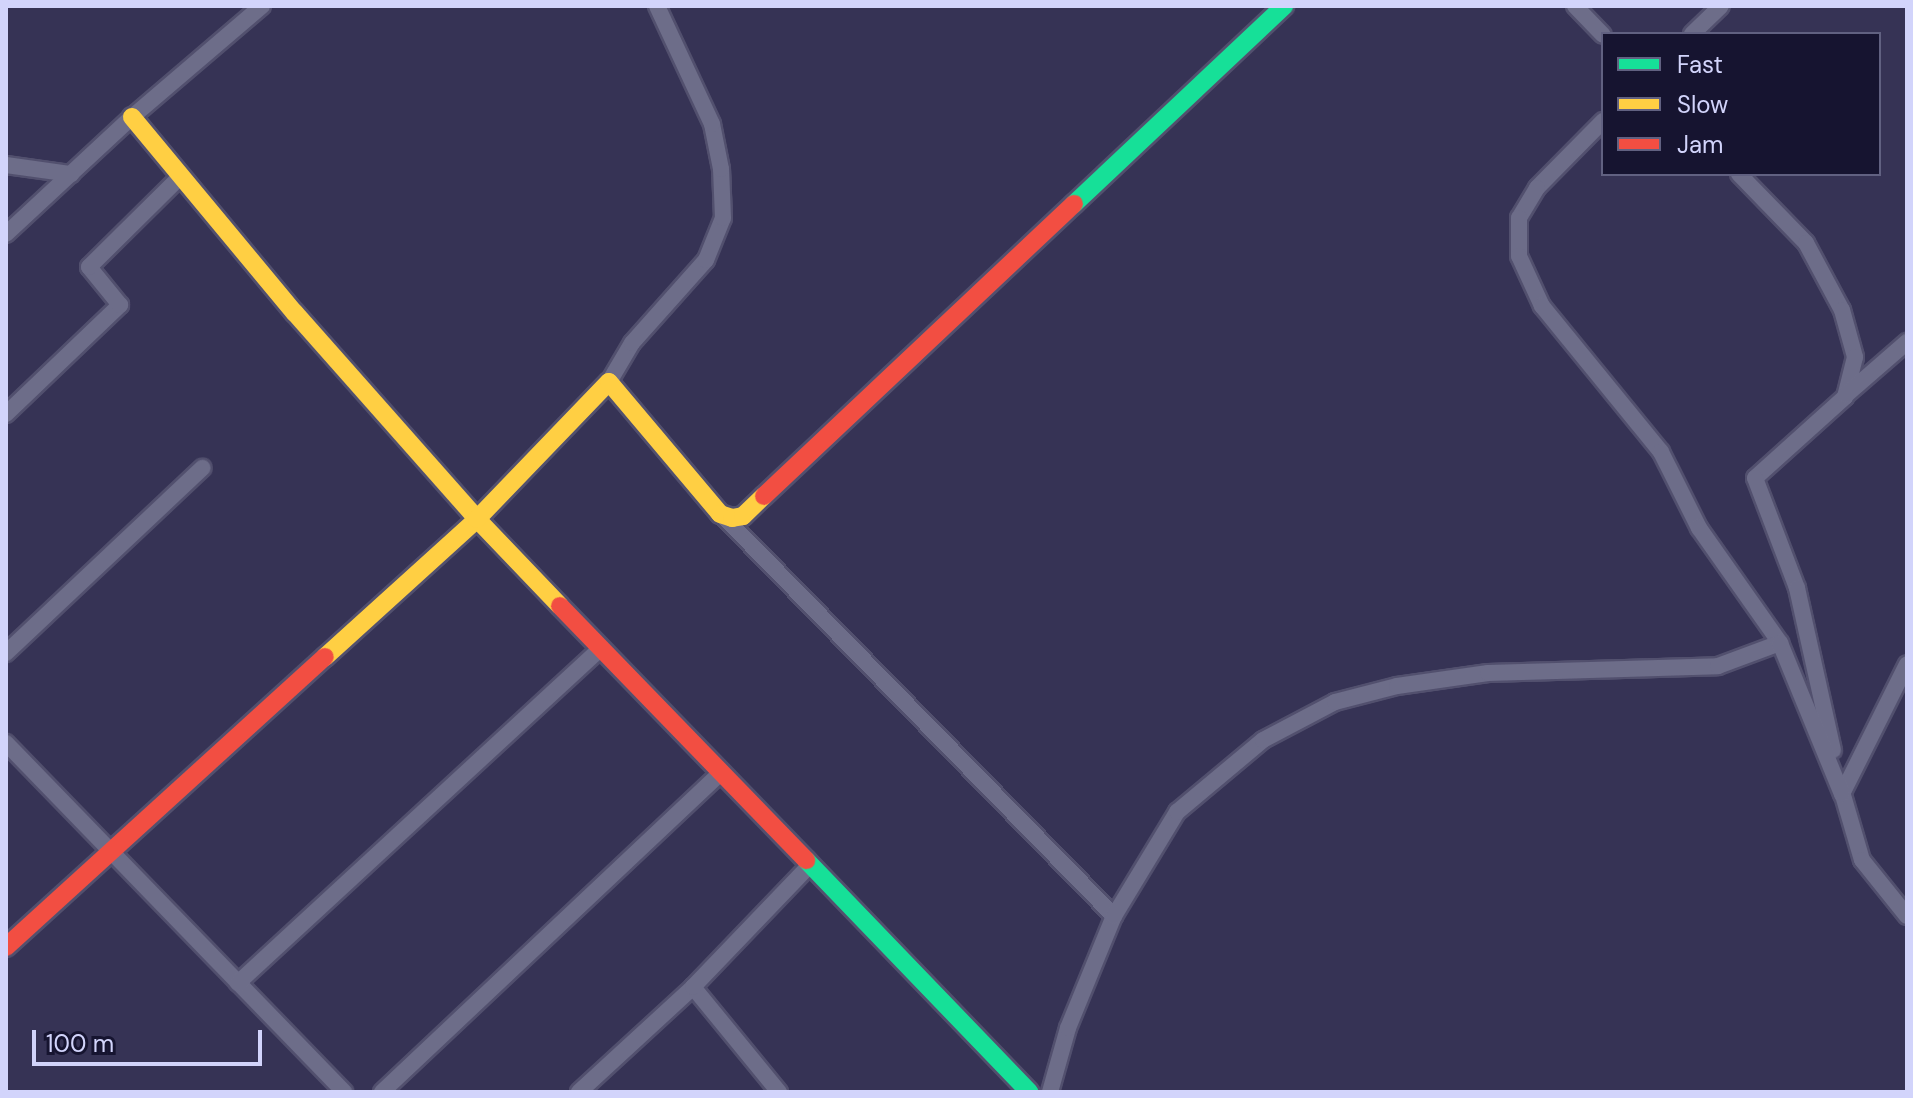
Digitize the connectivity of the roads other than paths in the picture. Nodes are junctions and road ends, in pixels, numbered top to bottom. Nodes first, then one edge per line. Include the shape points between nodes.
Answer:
1 (262, 6) edge
2 (657, 6) edge
3 (1284, 6) edge
4 (1575, 6) edge
5 (1721, 6) edge
6 (1694, 32) edge
7 (1601, 33) edge
8 (132, 117) junction
9 (1601, 123) edge
10 (6, 165) edge
11 (71, 174) junction
12 (181, 176) junction
13 (1741, 176) edge
14 (6, 234) edge
15 (1907, 342) edge
16 (609, 382) junction
17 (1845, 397) junction
18 (6, 414) edge
19 (202, 468) dead end
20 (720, 514) junction
21 (477, 519) junction
22 (1780, 643) junction
23 (601, 648) junction
24 (6, 653) edge
25 (1907, 664) edge
26 (6, 743) edge
27 (720, 773) junction
28 (1842, 794) junction
29 (110, 849) junction
30 (809, 866) junction
31 (1114, 916) junction
32 (1907, 916) edge
33 (6, 947) edge
34 (238, 983) junction
35 (693, 987) junction
36 (344, 1092) edge
37 (382, 1092) edge
38 (579, 1092) edge
39 (779, 1092) edge
40 (1029, 1092) edge
41 (1050, 1092) edge

1 - 8 street
2 - 16 street via 712,124 723,218 706,260 632,343
3 - 20 street via 743,516
4 - 7 street
5 - 6 street
8 - 11 street
8 - 12 street
9 - 22 street via 1537,188 1519,218 1519,256 1542,306 1661,452 1699,528
10 - 11 street
11 - 14 street
12 - 18 street via 89,267 120,305
12 - 21 street
13 - 17 street via 1806,243 1842,310 1855,357
15 - 17 street
16 - 20 street
16 - 21 street
17 - 28 street via 1755,478 1797,588
19 - 24 street
20 - 31 street
21 - 23 street
21 - 29 street
22 - 28 street
22 - 31 street via 1718,666 1488,673 1397,686 1335,702 1263,740 1177,812
23 - 27 street
23 - 34 street
25 - 28 street
26 - 29 street
27 - 30 street
27 - 37 street
28 - 32 street via 1862,860
29 - 33 street
29 - 34 street
30 - 35 street
30 - 40 street
31 - 41 street via 1068,1028
34 - 36 street
35 - 38 street
35 - 39 street

